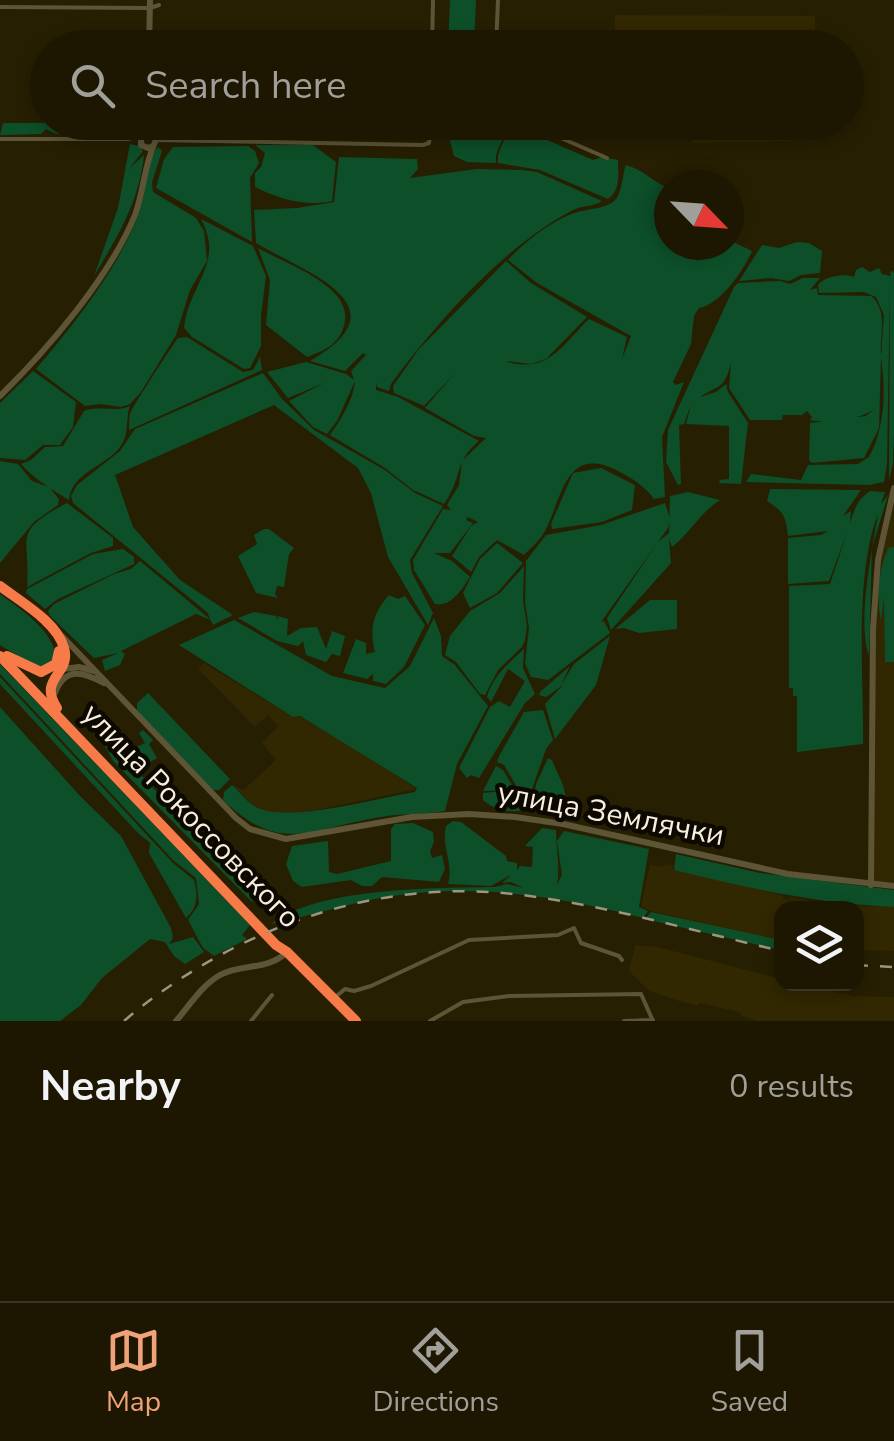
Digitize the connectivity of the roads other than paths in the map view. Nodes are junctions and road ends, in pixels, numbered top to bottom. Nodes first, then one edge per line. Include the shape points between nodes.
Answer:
1 (432, 0) edge
2 (498, 0) edge
3 (150, 4) edge
4 (159, 5) dead end
5 (0, 7) edge
6 (149, 30) edge
7 (432, 30) edge
8 (497, 30) edge
9 (0, 139) edge
10 (30, 139) edge
11 (130, 140) edge
12 (142, 140) edge
13 (154, 140) junction
14 (429, 140) edge
15 (566, 140) edge
16 (142, 146) junction
17 (607, 158) dead end
18 (146, 166) junction
19 (0, 396) edge
20 (894, 488) edge
21 (0, 586) edge
22 (38, 616) junction
23 (54, 629) junction
24 (0, 654) edge
25 (11, 666) junction
26 (96, 672) junction
27 (58, 673) junction
28 (110, 686) junction
29 (57, 708) junction
30 (871, 884) junction
31 (894, 886) edge
32 (287, 952) junction
33 (622, 960) dead end
34 (272, 995) dead end
35 (334, 998) junction
36 (440, 1019) edge
37 (176, 1021) edge
38 (250, 1021) edge
39 (356, 1021) edge
40 (430, 1021) edge
41 (624, 1021) edge
42 (653, 1021) edge

1 - 7 street
2 - 8 street
3 - 4 street
3 - 5 street
3 - 6 main road
9 - 10 street
11 - 16 street
12 - 16 main road
13 - 14 street via 424,146
13 - 16 main road
13 - 18 main road
15 - 17 street
16 - 18 main road
18 - 19 main road via 134,218 107,265 48,347
20 - 30 main road via 874,612
21 - 22 highway, улица Землячки
22 - 23 highway, улица Землячки
22 - 24 highway via 59,651 56,664 41,672
23 - 26 main road, улица Землячки
23 - 27 highway via 64,647
24 - 25 highway, улица Рокоссовского
25 - 27 highway via 34,676
25 - 32 highway, улица Рокоссовского
26 - 27 main road via 78,667
26 - 28 main road, улица Землячки
27 - 29 highway via 50,693
28 - 29 main road via 86,674 67,674 55,690
28 - 30 main road, улица Землячки via 236,818 269,836 309,837 412,817 501,816 788,874
29 - 32 highway, улица Рокоссовского
30 - 31 main road, улица Землячки
32 - 35 highway
32 - 37 main road via 274,962 222,974
33 - 35 street via 581,943 574,928 558,935 470,940
34 - 38 street
35 - 39 highway
36 - 40 street
36 - 42 street via 463,1002 509,996 641,994
41 - 42 street

